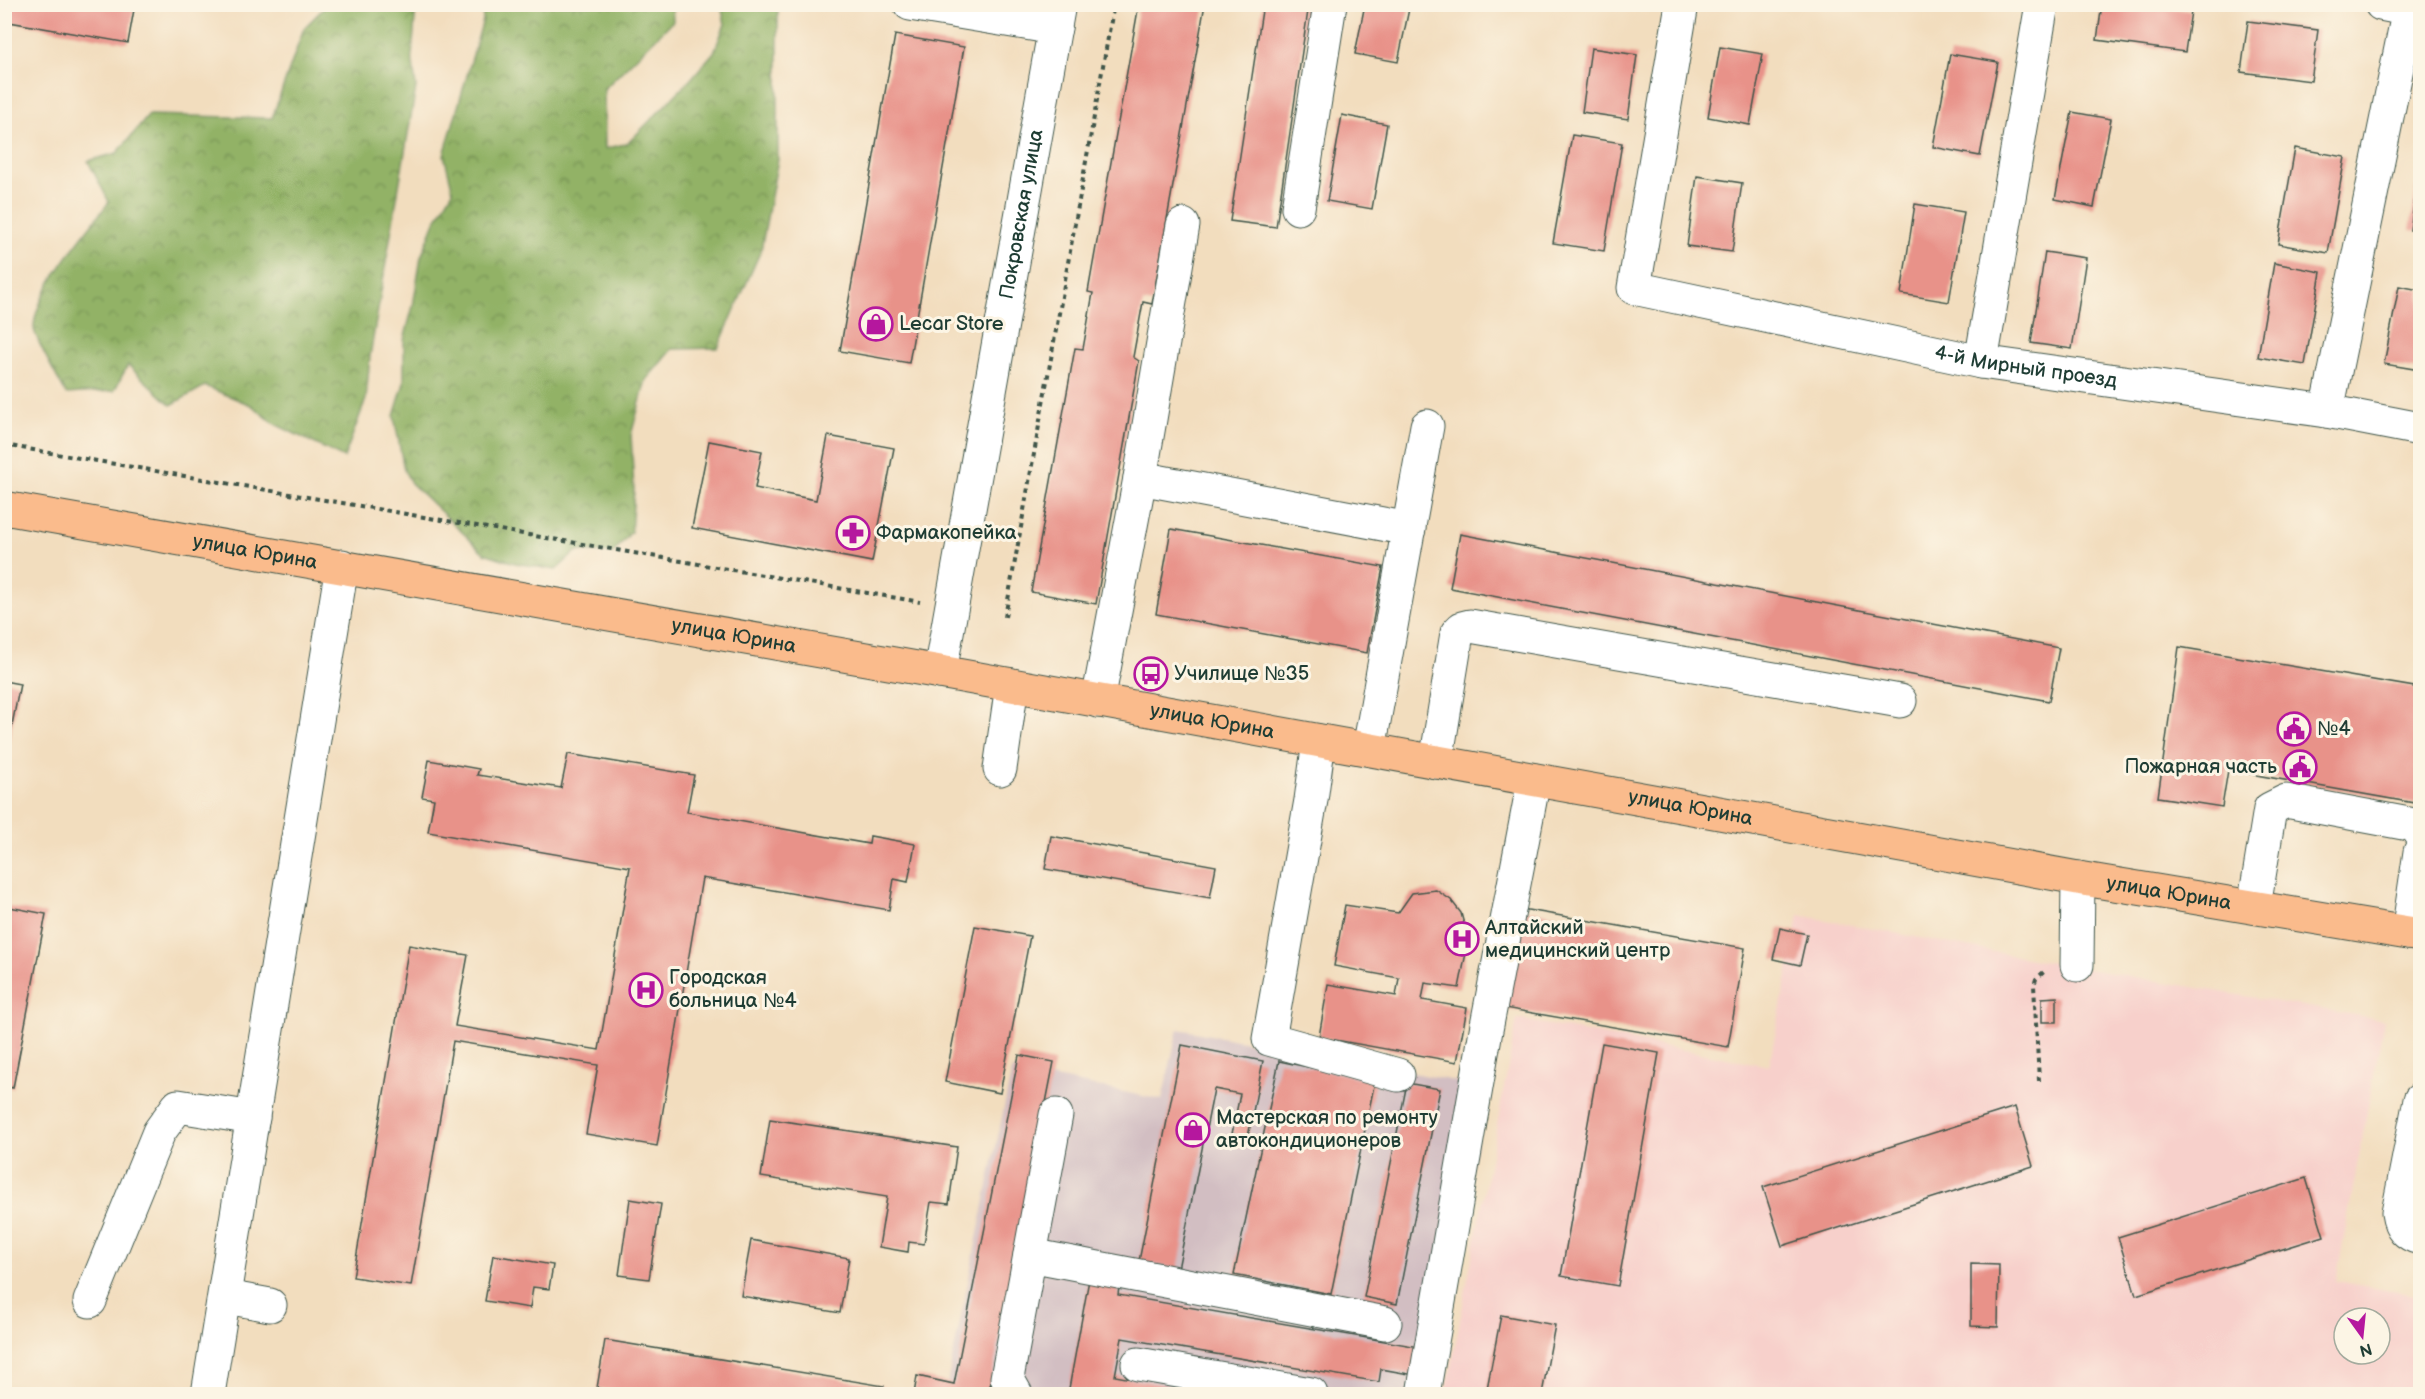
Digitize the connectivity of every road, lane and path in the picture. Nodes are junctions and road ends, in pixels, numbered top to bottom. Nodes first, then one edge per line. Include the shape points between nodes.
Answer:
1 (910, 4) edge
2 (1114, 4) edge
3 (1330, 4) edge
4 (1683, 4) edge
5 (2042, 4) edge
6 (2405, 8) edge
7 (1057, 16) edge
8 (1298, 208) dead end
9 (1183, 225) dead end
10 (1981, 362) junction
11 (2327, 411) junction
12 (1427, 426) dead end
13 (2421, 429) edge
14 (4, 445) edge
15 (1140, 478) junction
16 (4, 508) edge
17 (1408, 529) junction
18 (342, 566) junction
19 (951, 607) junction
20 (1005, 617) dead end
21 (940, 672) junction
22 (1012, 686) junction
23 (1098, 701) junction
24 (1900, 701) dead end
25 (1319, 741) junction
26 (1369, 749) junction
27 (1436, 762) junction
28 (1000, 769) dead end
29 (1534, 780) junction
30 (2421, 834) edge
31 (2421, 852) edge
32 (2078, 878) junction
33 (2254, 907) junction
34 (2414, 934) edge
35 (2062, 966) joint
36 (1398, 1075) dead end
37 (2038, 1081) dead end
38 (2421, 1101) edge
39 (1056, 1115) dead end
40 (254, 1118) junction
41 (2421, 1238) edge
42 (1030, 1254) junction
43 (226, 1297) junction
44 (90, 1301) dead end
45 (270, 1305) dead end
46 (1385, 1323) dead end
47 (1138, 1364) dead end
48 (208, 1395) edge
49 (1016, 1395) edge
50 (1311, 1395) edge
51 (1423, 1395) edge

1 - 7 street
2 - 20 path
3 - 8 street
4 - 10 street, 4-й Мирный проезд via 1634,288
5 - 10 street
6 - 11 street
7 - 19 street, Покровская улица
9 - 15 street
10 - 11 street, 4-й Мирный проезд
11 - 13 street, 4-й Мирный проезд
12 - 17 street
14 - 19 path
15 - 17 street
15 - 23 street
16 - 18 main road, улица Юрина
17 - 26 street
18 - 21 main road, улица Юрина
18 - 40 street
19 - 21 street, Покровская улица
21 - 22 main road, улица Юрина
22 - 23 main road, улица Юрина
22 - 28 street
23 - 25 main road, улица Юрина
24 - 27 street via 1470,626 1457,633
25 - 26 main road, улица Юрина
25 - 36 street via 1269,1039
26 - 27 main road, улица Юрина
27 - 29 main road, улица Юрина
29 - 32 main road, улица Юрина
29 - 51 street via 1485,1030
30 - 33 street via 2414,825 2286,801 2270,809
31 - 34 street
32 - 33 main road, улица Юрина
32 - 35 street
33 - 34 main road, улица Юрина
35 - 37 path via 2036,979 2034,985
38 - 41 street via 2398,1213 2403,1228
39 - 42 street
40 - 43 street
40 - 44 street via 178,1106 159,1132
42 - 46 street
42 - 49 street via 1007,1378
43 - 45 street
43 - 48 street
47 - 50 street

